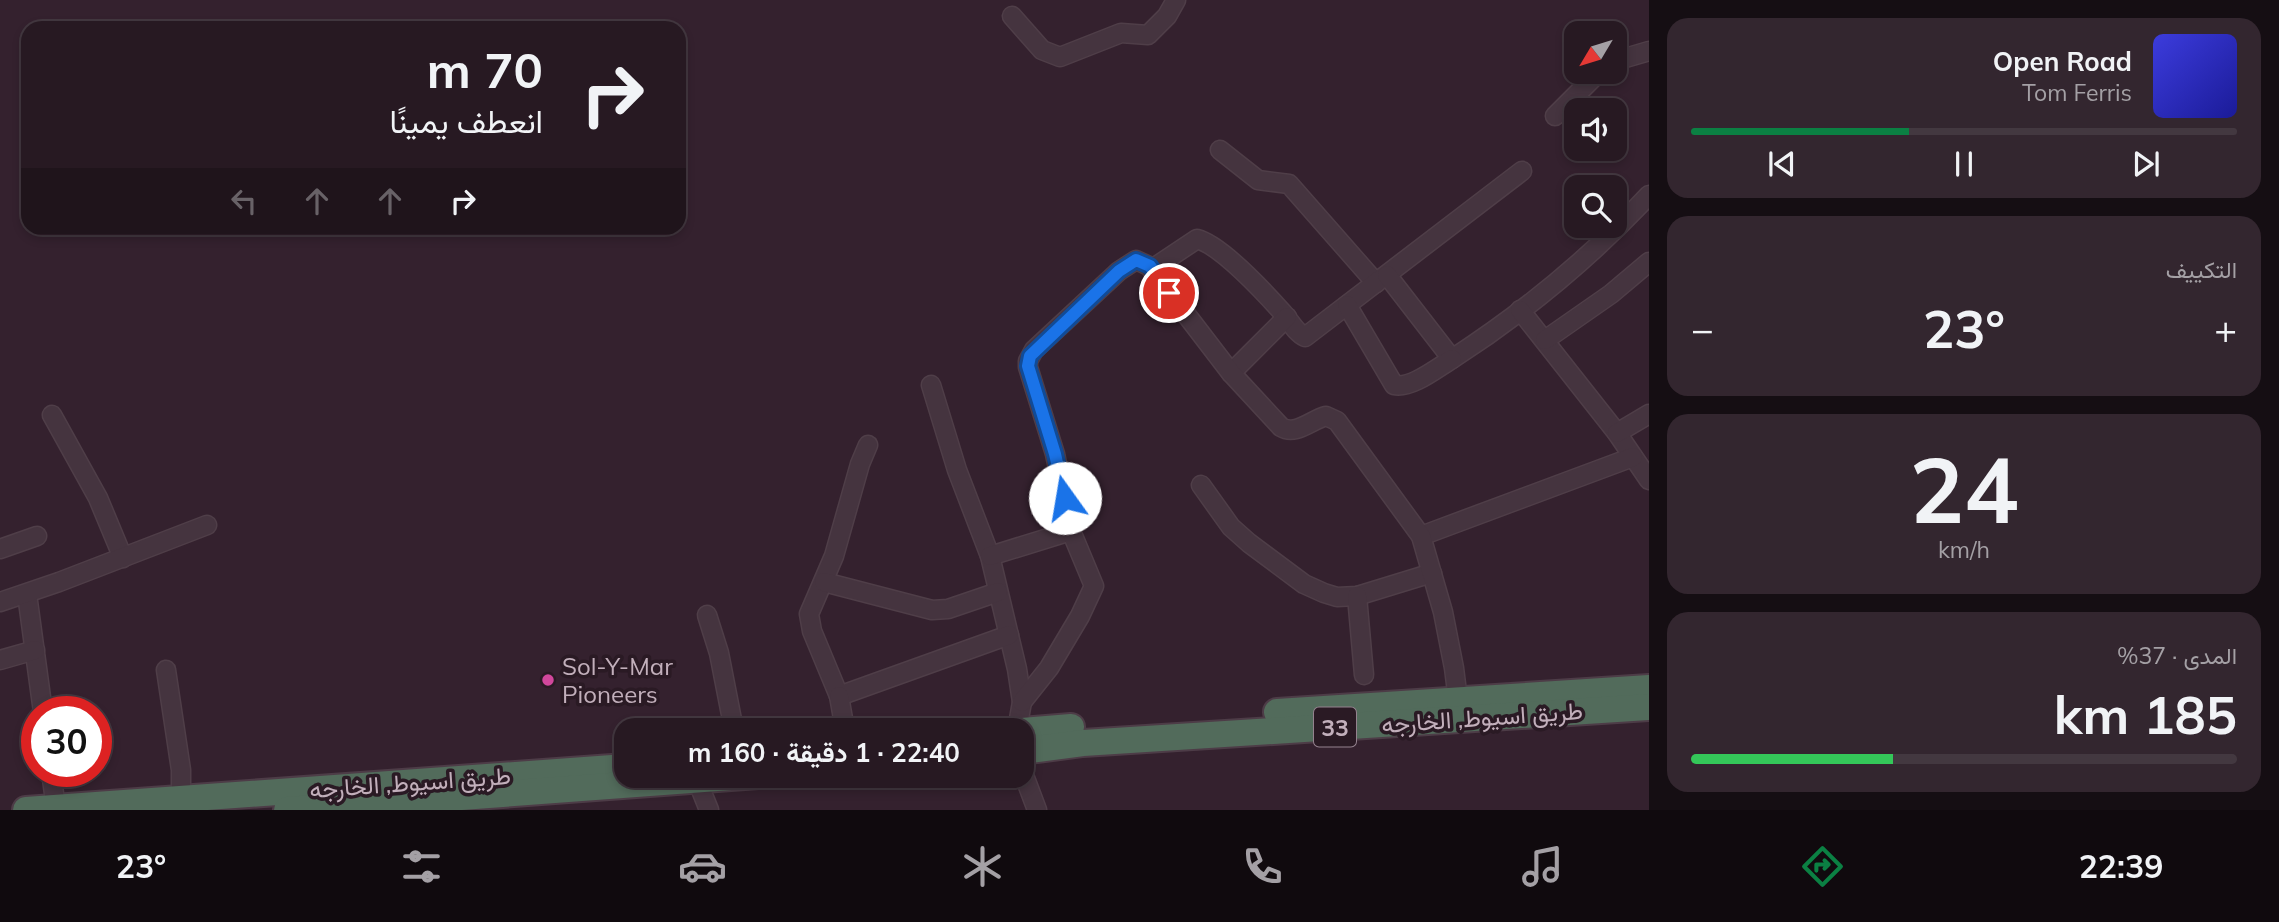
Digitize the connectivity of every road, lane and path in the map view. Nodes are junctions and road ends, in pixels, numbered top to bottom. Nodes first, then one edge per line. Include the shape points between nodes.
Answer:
1 (1176, 0) edge
2 (1012, 16) dead end
3 (1649, 51) edge
4 (1628, 57) edge
5 (1587, 84) edge
6 (1555, 116) dead end
7 (1220, 150) dead end
8 (1522, 170) dead end
9 (1649, 195) edge
10 (1649, 262) edge
11 (1152, 270) junction
12 (1382, 279) junction
13 (1348, 305) junction
14 (1520, 310) junction
15 (1287, 317) junction
16 (1545, 340) junction
17 (1452, 359) junction
18 (1231, 373) junction
19 (931, 385) dead end
20 (1649, 414) edge
21 (52, 415) dead end
22 (1617, 433) junction
23 (868, 445) dead end
24 (1633, 457) junction
25 (1649, 480) edge
26 (1201, 485) dead end
27 (207, 525) dead end
28 (1071, 531) junction
29 (37, 536) dead end
30 (1422, 536) junction
31 (0, 549) edge
32 (990, 556) junction
33 (123, 558) junction
34 (1432, 573) junction
35 (824, 582) junction
36 (998, 592) junction
37 (27, 594) junction
38 (1357, 596) junction
39 (0, 602) edge
40 (707, 615) dead end
41 (1009, 635) junction
42 (35, 649) junction
43 (0, 660) edge
44 (166, 670) dead end
45 (1364, 675) dead end
46 (1649, 688) edge
47 (41, 696) edge
48 (839, 696) junction
49 (1022, 702) junction
50 (1649, 707) edge
51 (1459, 709) junction
52 (732, 718) edge
53 (843, 718) edge
54 (1019, 718) edge
55 (1034, 730) edge
56 (1034, 749) edge
57 (614, 768) edge
58 (614, 783) edge
59 (53, 787) edge
60 (462, 788) junction
61 (700, 788) edge
62 (1029, 788) edge
63 (181, 798) junction
64 (56, 808) junction
65 (26, 810) edge
66 (286, 810) edge
67 (709, 810) edge
68 (1037, 810) edge

1 - 2 street via 1148,35 1121,33 1060,57 1042,50
3 - 4 street
5 - 6 street
7 - 12 street via 1258,180 1289,184
8 - 12 street
9 - 14 street via 1596,247
10 - 16 street
11 - 15 street via 1199,239 1231,261
11 - 18 street
11 - 28 street via 1136,260 1119,271 1034,350 1028,361
12 - 13 street
12 - 17 street
13 - 15 street via 1306,337
13 - 17 street via 1394,385 1417,380
14 - 16 street
14 - 17 street
15 - 18 street
16 - 22 street
18 - 30 street via 1284,430 1321,417 1334,418
19 - 32 street
20 - 22 street
21 - 33 street via 98,498
22 - 24 street
23 - 35 street
24 - 25 street
24 - 30 street
26 - 38 street via 1231,527 1286,572 1324,593
27 - 33 street
28 - 32 street
28 - 49 street via 1094,582 1093,592 1049,668
29 - 31 street
30 - 34 street
32 - 36 street
33 - 37 street
34 - 38 street
34 - 51 street via 1446,625
35 - 36 street via 932,610
35 - 48 street via 810,621
36 - 41 street
37 - 39 street
37 - 42 street
38 - 45 street
40 - 52 street
41 - 48 street
41 - 49 street
42 - 43 street
42 - 47 street
44 - 63 street
46 - 51 highway, طريق اسيوط, الخارجه / 33
48 - 53 street
49 - 54 street
50 - 51 highway, طريق اسيوط, الخارجه / 33
51 - 55 highway, طريق اسيوط, الخارجه / 33
51 - 56 highway, طريق اسيوط, الخارجه / 33
57 - 60 highway, طريق اسيوط, الخارجه
58 - 60 highway, طريق اسيوط, الخارجه
59 - 64 street
60 - 63 highway, طريق اسيوط, الخارجه
60 - 66 highway, طريق اسيوط, الخارجه
61 - 67 street
62 - 68 street
63 - 64 highway, طريق اسيوط, الخارجه
64 - 65 highway, طريق اسيوط, الخارجه

